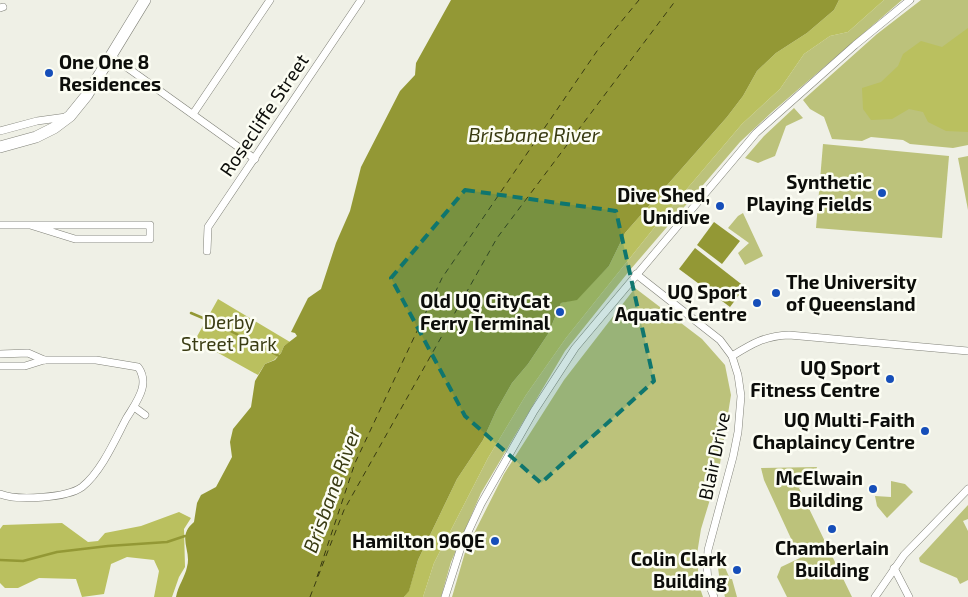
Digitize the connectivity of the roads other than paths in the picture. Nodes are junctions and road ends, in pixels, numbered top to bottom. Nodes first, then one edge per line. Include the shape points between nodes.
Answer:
1 (146, 0) edge
2 (270, 0) edge
3 (361, 0) edge
4 (910, 0) edge
5 (111, 56) junction
6 (193, 114) junction
7 (70, 116) junction
8 (0, 131) edge
9 (0, 147) edge
10 (254, 159) junction
11 (0, 225) edge
12 (30, 225) junction
13 (117, 225) junction
14 (117, 238) junction
15 (207, 251) dead end
16 (636, 274) junction
17 (968, 352) edge
18 (0, 354) edge
19 (732, 356) junction
20 (44, 360) junction
21 (0, 366) edge
22 (134, 407) junction
23 (145, 415) dead end
24 (968, 489) edge
25 (0, 494) edge
26 (894, 568) junction
27 (445, 597) edge
28 (714, 597) edge
29 (875, 597) edge
30 (909, 597) edge

1 - 5 main road
2 - 6 street
3 - 10 street, Rosecliffe Street
4 - 16 street via 756,133
5 - 6 street
5 - 7 main road
6 - 10 street
7 - 8 street
7 - 9 main road via 36,137
10 - 15 street, Rosecliffe Street via 208,228
11 - 12 street
12 - 13 street
12 - 14 street via 70,238
13 - 14 street
13 - 14 street via 150,225 150,238
16 - 19 street, Blair Drive via 720,340
16 - 27 street via 556,374 517,439 461,547
17 - 19 street via 789,335 756,341
18 - 20 street via 30,354
19 - 28 street, Blair Drive via 740,389 740,414 733,457 708,550 708,582
20 - 21 street via 27,366
20 - 22 street via 98,360 139,368 143,385
22 - 23 street
22 - 25 street via 96,471 80,488 54,496
24 - 26 street
26 - 29 street
26 - 30 street

